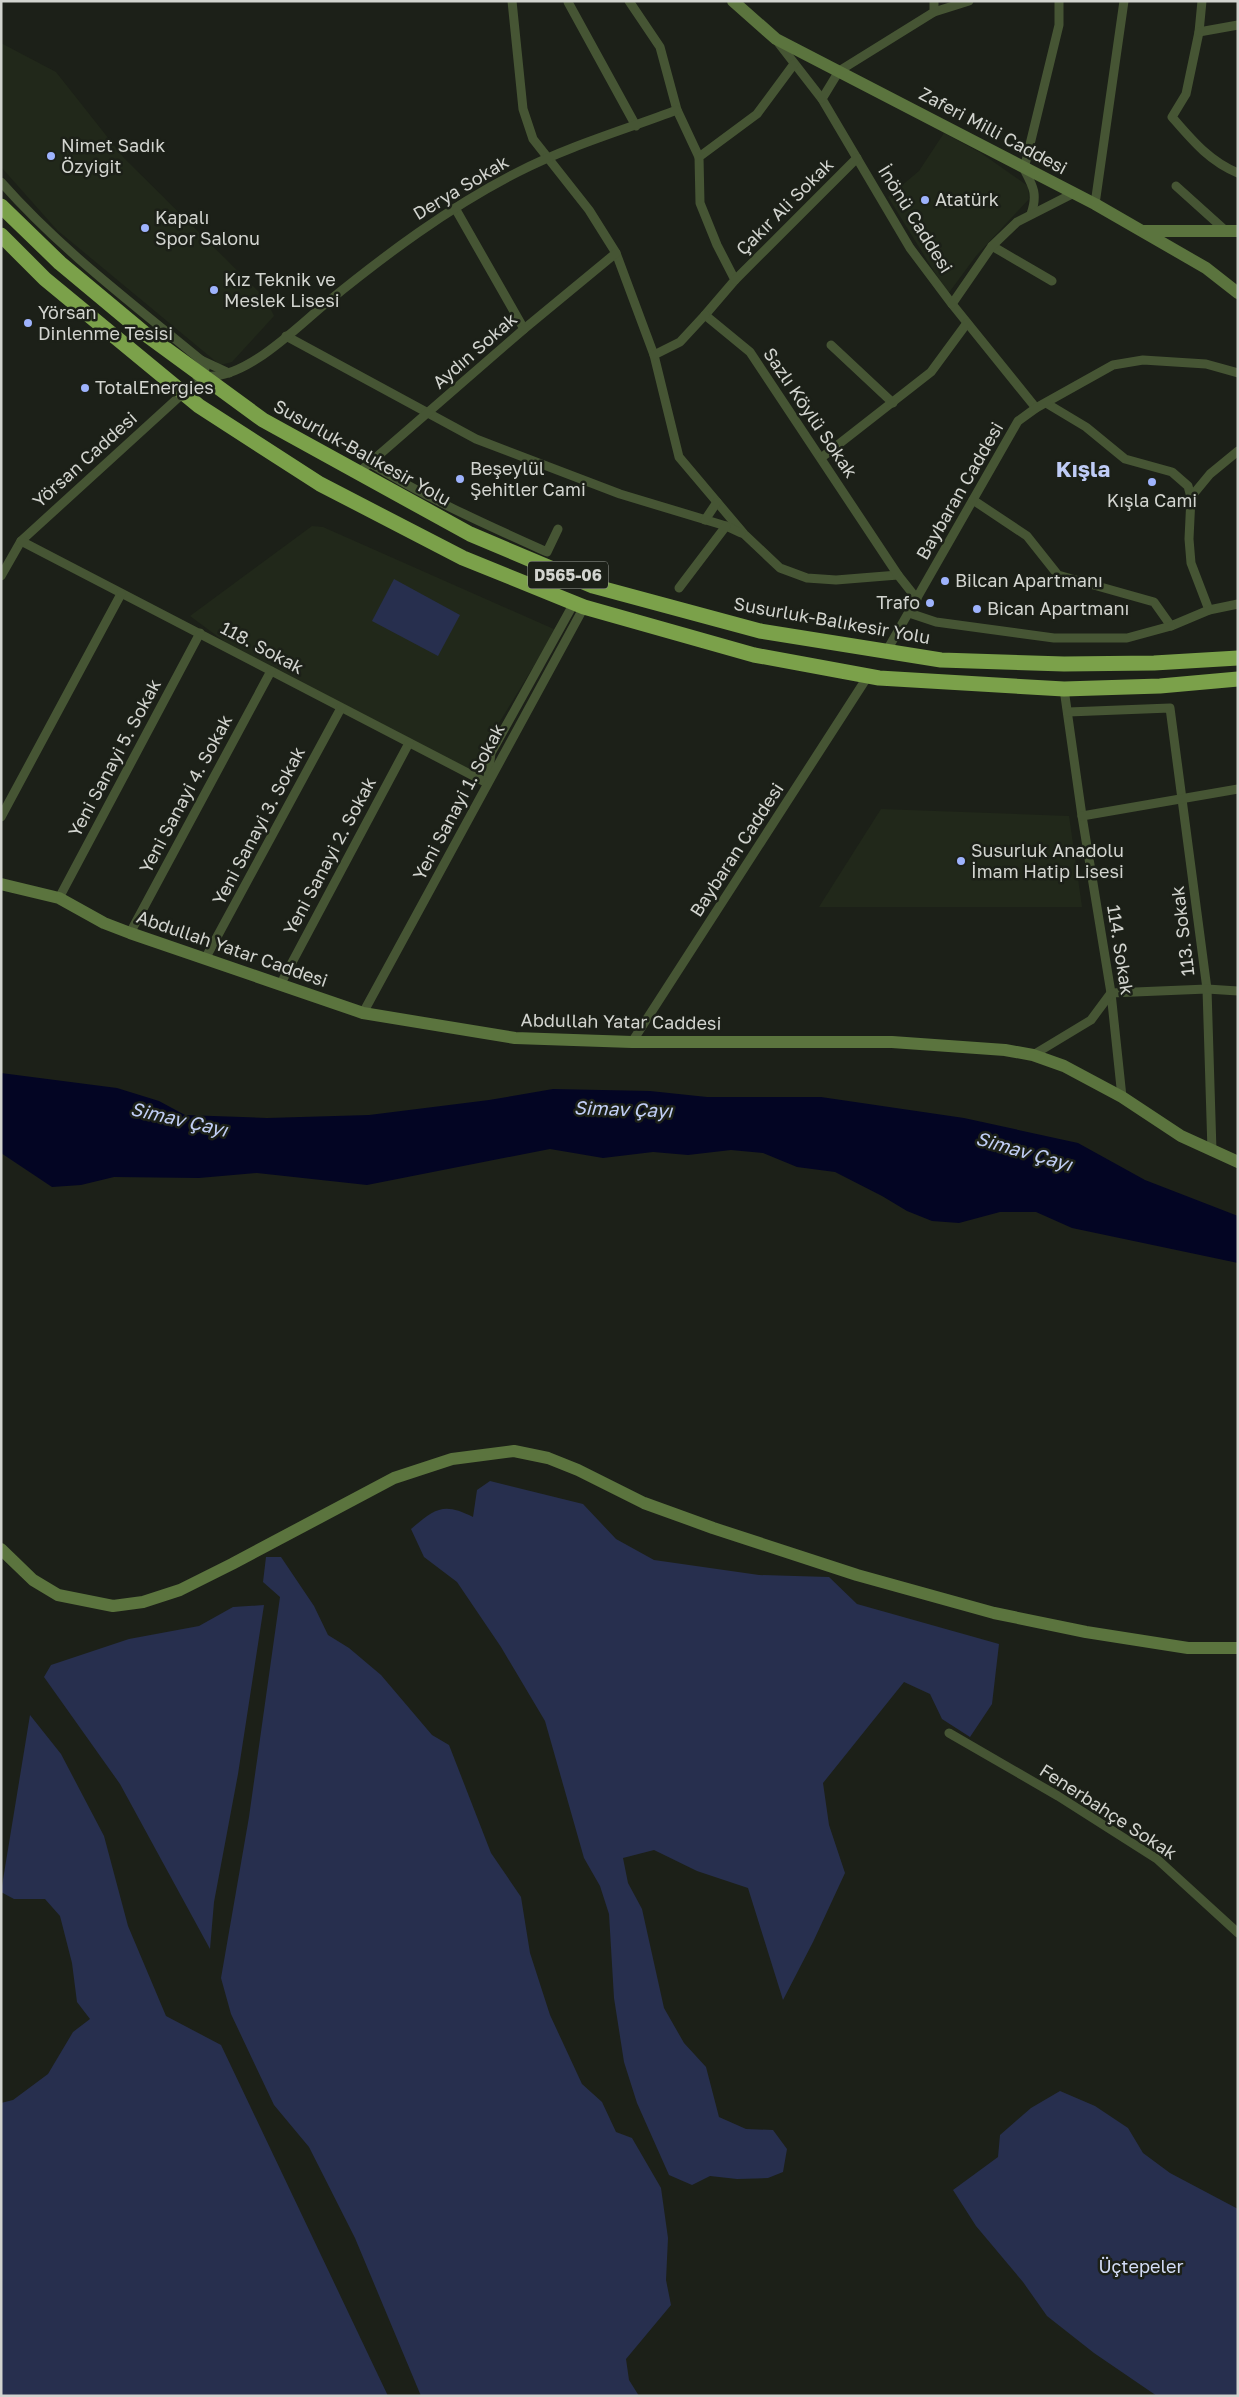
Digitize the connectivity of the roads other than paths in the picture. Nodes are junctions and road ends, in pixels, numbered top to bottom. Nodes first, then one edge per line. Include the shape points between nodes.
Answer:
1 (512, 1) edge
2 (629, 1) edge
3 (733, 1) edge
4 (934, 1) edge
5 (969, 1) edge
6 (1060, 1) edge
7 (1124, 1) edge
8 (1202, 1) edge
9 (568, 2) edge
10 (934, 12) junction
11 (1238, 25) edge
12 (1199, 32) junction
13 (776, 39) junction
14 (794, 64) junction
15 (839, 71) junction
16 (822, 99) junction
17 (677, 110) junction
18 (636, 126) junction
19 (698, 157) junction
20 (547, 158) junction
21 (858, 158) junction
22 (1024, 169) junction
23 (1238, 174) edge
24 (1, 182) edge
25 (1176, 186) dead end
26 (1074, 193) junction
27 (1095, 204) junction
28 (1, 206) edge
29 (455, 208) junction
30 (1031, 214) junction
31 (1144, 231) junction
32 (1232, 231) edge
33 (1, 236) edge
34 (992, 246) junction
35 (616, 253) junction
36 (735, 280) junction
37 (1052, 281) dead end
38 (1238, 293) edge
39 (952, 304) junction
40 (705, 315) junction
41 (967, 323) junction
42 (524, 329) junction
43 (286, 336) junction
44 (831, 345) dead end
45 (654, 355) junction
46 (201, 360) junction
47 (230, 373) junction
48 (1238, 373) edge
49 (202, 376) junction
50 (183, 393) junction
51 (893, 403) junction
52 (1046, 403) junction
53 (199, 406) junction
54 (1036, 408) junction
55 (428, 414) junction
56 (308, 446) junction
57 (1238, 451) edge
58 (821, 458) junction
59 (370, 463) junction
60 (357, 474) junction
61 (1191, 498) junction
62 (973, 500) junction
63 (717, 502) junction
64 (705, 520) junction
65 (726, 526) junction
66 (558, 529) dead end
67 (744, 534) junction
68 (21, 541) junction
69 (898, 575) junction
70 (1, 576) edge
71 (680, 588) dead end
72 (122, 594) junction
73 (917, 599) junction
74 (1238, 604) edge
75 (579, 605) junction
76 (1209, 610) junction
77 (909, 613) junction
78 (1171, 626) junction
79 (200, 633) junction
80 (886, 652) junction
81 (1238, 658) edge
82 (272, 671) junction
83 (868, 676) junction
84 (1238, 679) edge
85 (1064, 689) junction
86 (341, 708) junction
87 (1068, 712) junction
88 (409, 743) junction
89 (487, 783) junction
90 (1238, 789) edge
91 (1183, 798) junction
92 (1082, 816) junction
93 (1, 817) edge
94 (1, 884) edge
95 (58, 898) junction
96 (130, 933) junction
97 (206, 959) junction
98 (280, 985) junction
99 (1207, 990) junction
100 (1238, 991) edge
101 (1111, 993) junction
102 (363, 1013) junction
103 (632, 1042) junction
104 (1033, 1055) junction
105 (1122, 1097) junction
106 (1212, 1151) junction
107 (1238, 1162) edge
108 (1, 1549) edge
109 (1238, 1648) edge
110 (949, 1733) dead end
111 (1238, 1933) edge

1 - 20 street via 523,109 533,139
2 - 17 street via 660,47
3 - 13 street, Zaferi Milli Caddesi
4 - 10 street
5 - 10 street
6 - 22 street via 1059,25
7 - 27 street
8 - 12 street
9 - 18 street
10 - 15 street
11 - 12 street
12 - 23 street via 1186,94 1172,117 1204,153
13 - 14 street, İnönü Caddesi
13 - 15 street, Zaferi Milli Caddesi
14 - 16 street, İnönü Caddesi
14 - 19 street via 757,114
15 - 16 street
15 - 22 street, Zaferi Milli Caddesi
16 - 21 street, İnönü Caddesi
17 - 18 street, Derya Sokak
17 - 19 street
18 - 20 street, Derya Sokak
19 - 36 street via 700,202
20 - 29 street, Derya Sokak
20 - 35 street via 589,210
21 - 36 street, Çakır Ali Sokak
21 - 39 street, İnönü Caddesi via 910,248
22 - 26 street, Zaferi Milli Caddesi
22 - 30 street via 1036,200
24 - 46 street via 70,252
25 - 32 street
26 - 27 street, Zaferi Milli Caddesi
26 - 30 street
27 - 31 street, Zaferi Milli Caddesi
28 - 49 highway, Susurluk-Balıkesir Yolu / D565-06 via 60,263
29 - 42 street
29 - 43 street, Derya Sokak via 372,266
30 - 34 street via 1017,222
31 - 32 street
31 - 38 street, Zaferi Milli Caddesi via 1206,268
33 - 50 highway, D565-06 via 45,280
34 - 37 street
34 - 39 street
35 - 42 street, Aydın Sokak
35 - 45 street
36 - 40 street
39 - 41 street, İnönü Caddesi
40 - 45 street via 680,342
40 - 58 street, Sazlı Köylü Sokak via 750,352
41 - 51 street via 931,372
41 - 54 street, İnönü Caddesi
42 - 55 street, Aydın Sokak
43 - 47 street, Derya Sokak
43 - 55 street
44 - 51 street
45 - 63 street via 679,457
46 - 47 street
46 - 49 street via 205,369
47 - 49 street
48 - 52 street, Baybaran Caddesi via 1206,364 1143,360 1113,365
49 - 50 street, Yörsan Caddesi
49 - 56 highway, Susurluk-Balıkesir Yolu / D565-06 via 263,420
50 - 53 highway, D565-06
50 - 68 street, Yörsan Caddesi
51 - 58 street
52 - 54 street, Baybaran Caddesi
52 - 61 street via 1086,427 1125,459 1172,472 1188,486
53 - 56 highway via 192,392 197,385 276,435
53 - 75 highway, D565-06 via 320,484 463,558
54 - 62 street, Baybaran Caddesi via 1018,421
55 - 59 street, Aydın Sokak
55 - 64 street via 485,442 620,494
56 - 60 highway, Susurluk-Balıkesir Yolu / D565-06
57 - 61 street via 1210,474
58 - 69 street, Sazlı Köylü Sokak
59 - 60 street, Aydın Sokak
59 - 66 street via 496,530 547,552
60 - 80 highway, Susurluk-Balıkesir Yolu / D565-06 via 470,534 593,586 760,631
61 - 76 street via 1188,539 1191,563
62 - 73 street, Baybaran Caddesi
62 - 78 street via 1027,536 1058,576 1154,602
63 - 64 street
63 - 67 street
64 - 65 street
65 - 67 street
65 - 71 street
67 - 69 street via 780,568 807,578 836,580
68 - 70 street, Yörsan Caddesi
68 - 72 street, 118. Sokak
69 - 73 street, Sazlı Köylü Sokak
72 - 79 street, 118. Sokak
72 - 93 street
73 - 77 street, Baybaran Caddesi
74 - 76 street
75 - 83 highway, D565-06 via 754,655
75 - 89 street via 491,753
76 - 78 street
77 - 78 street via 936,622 1054,638 1127,638
77 - 80 street, Baybaran Caddesi
79 - 82 street, 118. Sokak
79 - 95 street, Yeni Sanayi 5. Sokak
80 - 81 highway, Susurluk-Balıkesir Yolu / D565-06 via 941,660 1064,664
82 - 86 street, 118. Sokak
82 - 96 street, Yeni Sanayi 4. Sokak
83 - 85 highway, D565-06
83 - 103 street, Baybaran Caddesi
84 - 85 highway, D565-06 via 1160,686
85 - 87 street, 114. Sokak
86 - 88 street, 118. Sokak
86 - 97 street, Yeni Sanayi 3. Sokak
87 - 91 street, 113. Sokak via 1170,708
87 - 92 street, 114. Sokak
88 - 89 street, 118. Sokak
88 - 98 street, Yeni Sanayi 2. Sokak
89 - 102 street, Yeni Sanayi 1. Sokak
90 - 91 street
91 - 92 street
91 - 99 street, 113. Sokak
92 - 101 street, 114. Sokak
94 - 95 street, Abdullah Yatar Caddesi
95 - 96 street, Abdullah Yatar Caddesi
96 - 97 street, Abdullah Yatar Caddesi
97 - 98 street, Abdullah Yatar Caddesi
98 - 102 street, Abdullah Yatar Caddesi
99 - 100 street
99 - 101 street
99 - 106 street, 113. Sokak
101 - 104 street via 1091,1020
101 - 105 street, 114. Sokak
102 - 103 street, Abdullah Yatar Caddesi via 515,1038
103 - 104 street, Abdullah Yatar Caddesi via 892,1042
104 - 105 street, Abdullah Yatar Caddesi via 1064,1066
105 - 106 street, Abdullah Yatar Caddesi via 1181,1136
106 - 107 street, Abdullah Yatar Caddesi
108 - 109 street via 33,1580 58,1595 113,1606 143,1602 180,1590 394,1478 452,1459 514,1451 548,1458 644,1503 713,1528 857,1575 994,1613 1188,1648
110 - 111 street, Fenerbahçe Sokak via 1058,1796 1157,1859

